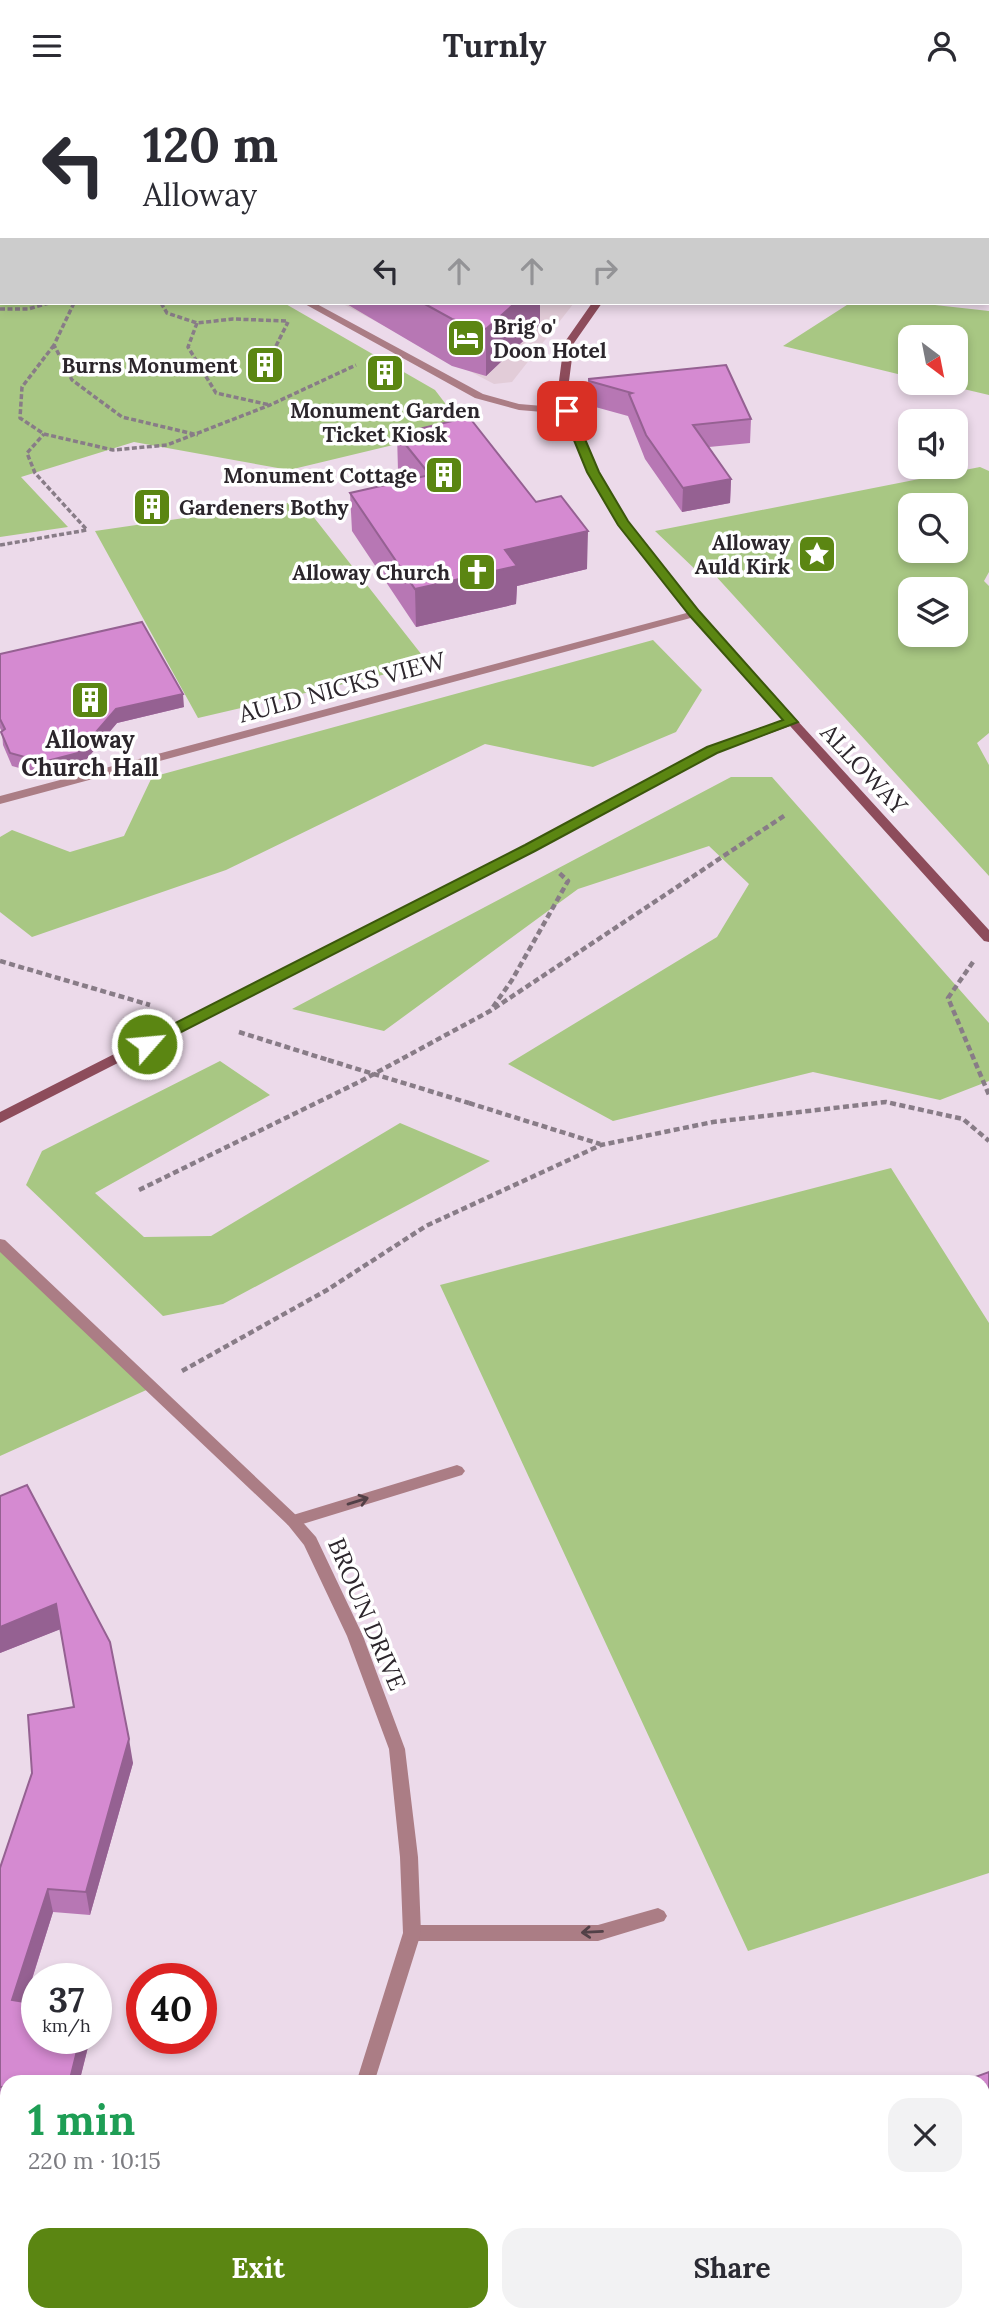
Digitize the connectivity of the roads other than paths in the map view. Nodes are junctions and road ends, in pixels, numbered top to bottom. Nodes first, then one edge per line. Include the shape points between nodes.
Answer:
1 (312, 305) edge
2 (596, 305) edge
3 (567, 411) junction
4 (694, 614) junction
5 (791, 722) junction
6 (1, 798) edge
7 (989, 938) edge
8 (0, 1118) edge
9 (0, 1244) edge
10 (457, 1471) dead end
11 (293, 1521) junction
12 (658, 1916) dead end
13 (412, 1933) junction
14 (368, 2075) edge

1 - 3 street via 479,396 519,407
2 - 3 main road, ALLOWAY via 569,343 564,380
3 - 4 main road, ALLOWAY via 593,472 623,522
4 - 5 main road, ALLOWAY
4 - 6 street, AULD NICKS VIEW
5 - 7 main road, ALLOWAY
5 - 8 main road via 712,750
9 - 11 street, BROUN DRIVE
11 -> 10 street
11 - 13 street, BROUN DRIVE via 310,1541 355,1636 397,1749
12 -> 13 street via 598,1933
13 - 14 street, BROUN DRIVE

